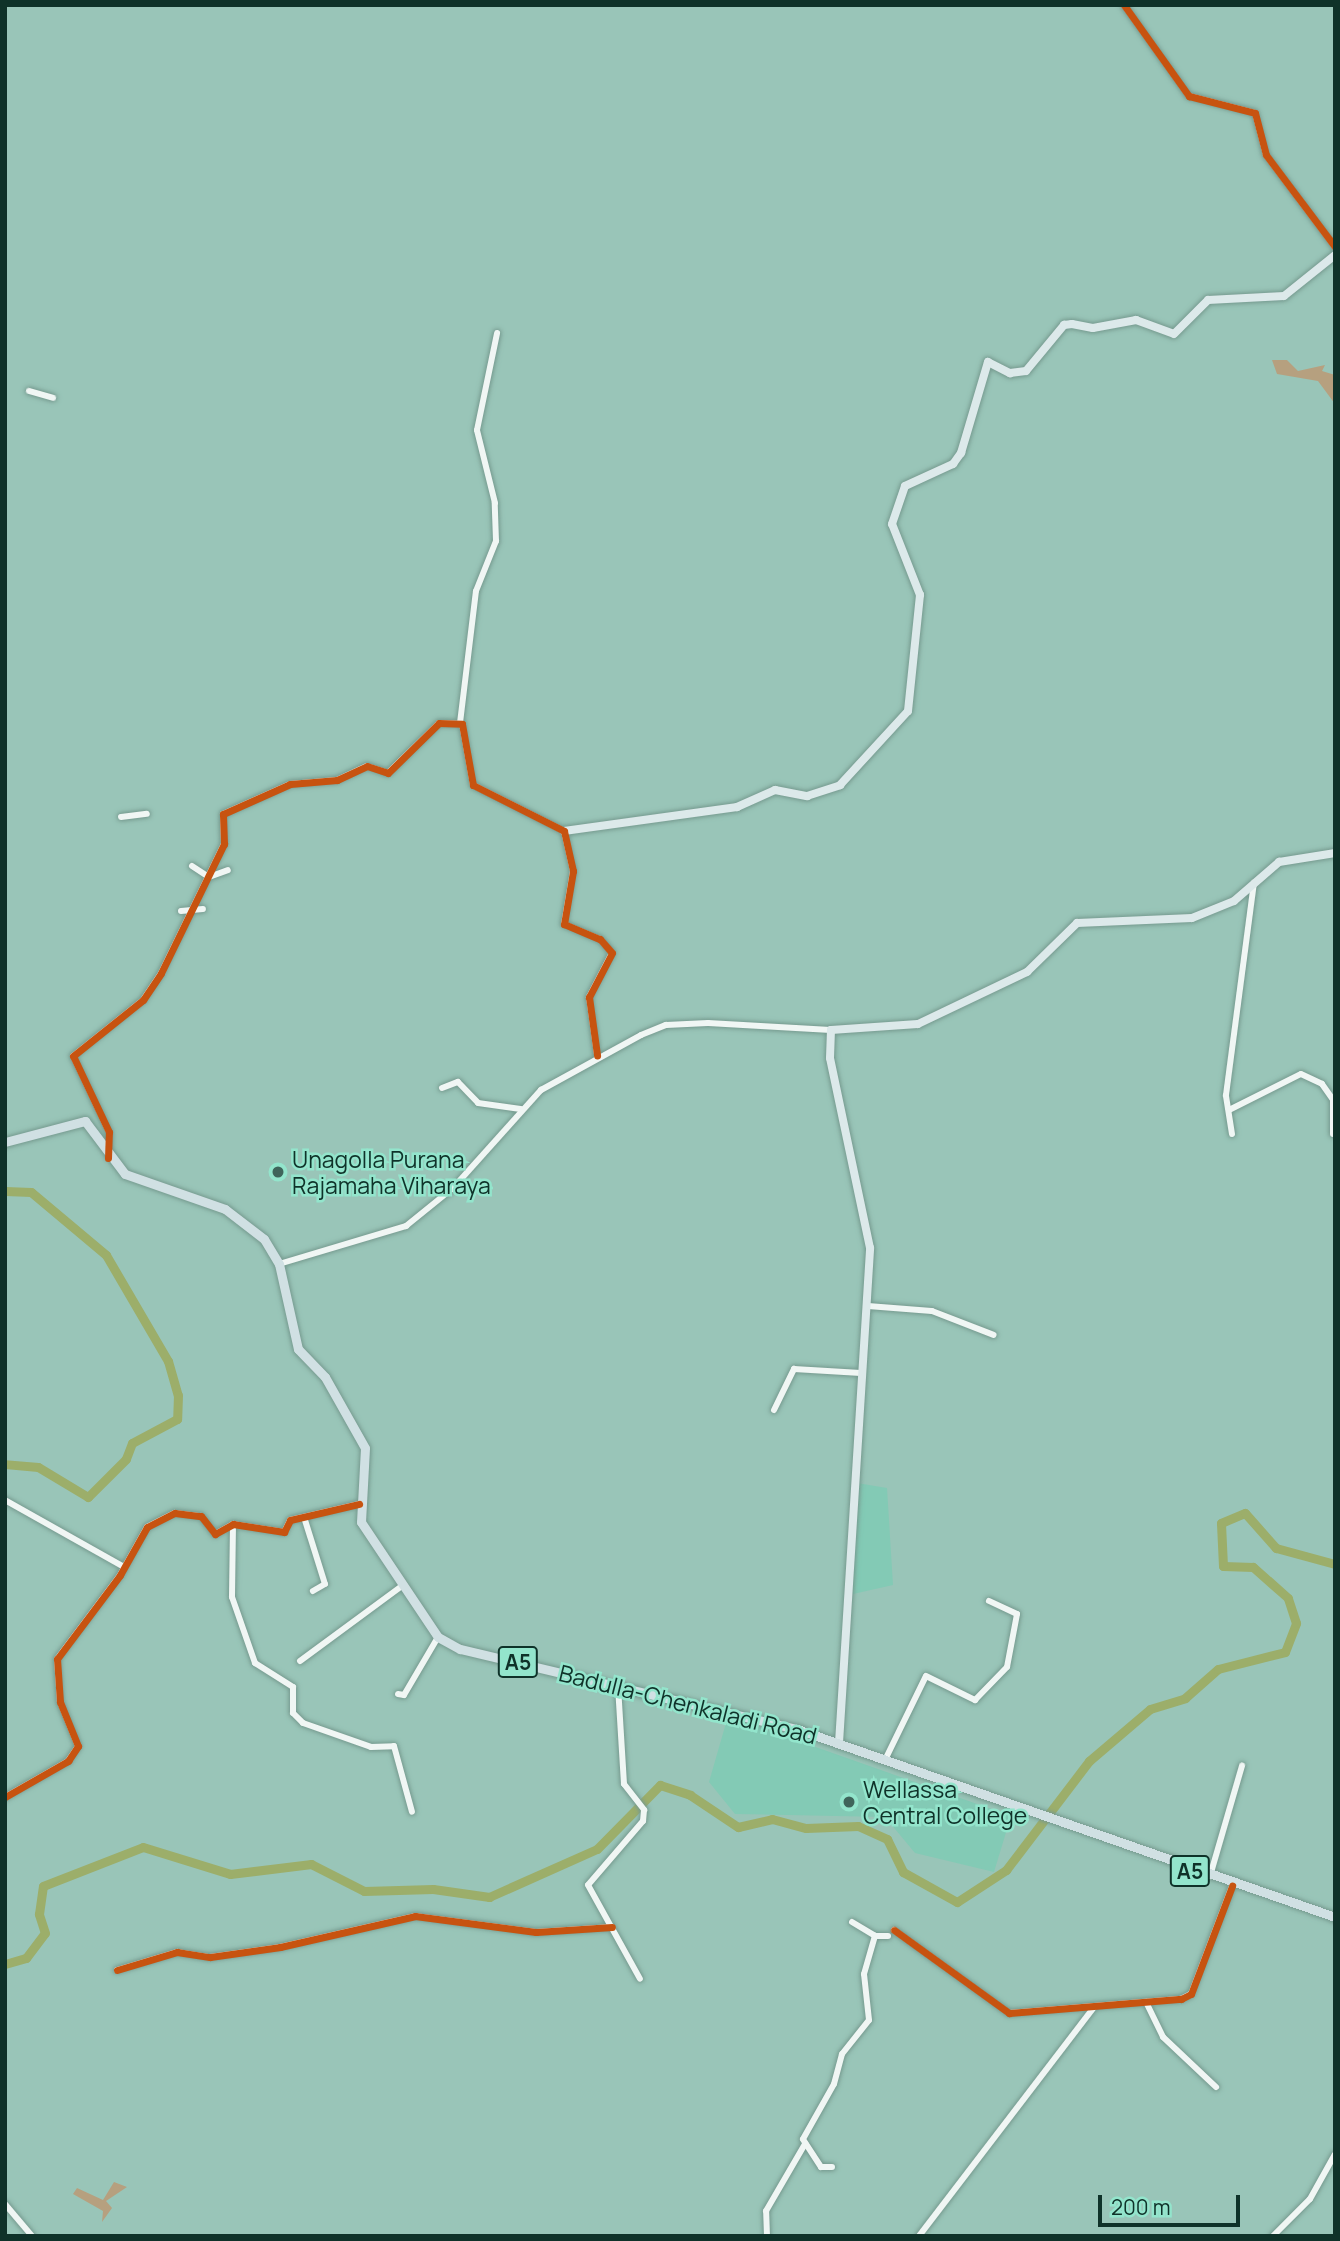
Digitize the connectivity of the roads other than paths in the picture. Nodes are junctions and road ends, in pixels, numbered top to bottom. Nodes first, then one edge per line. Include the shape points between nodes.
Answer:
1 (1124, 5) edge
2 (1335, 247) edge
3 (1335, 255) edge
4 (498, 333) dead end
5 (29, 391) dead end
6 (53, 398) dead end
7 (460, 723) junction
8 (147, 814) dead end
9 (121, 817) dead end
10 (564, 831) junction
11 (1335, 853) edge
12 (192, 866) dead end
13 (228, 870) dead end
14 (209, 877) junction
15 (1254, 882) junction
16 (203, 909) dead end
17 (181, 911) dead end
18 (190, 912) junction
19 (831, 1030) junction
20 (597, 1055) junction
21 (442, 1088) dead end
22 (521, 1109) junction
23 (1230, 1110) junction
24 (1232, 1134) dead end
25 (1333, 1134) edge
26 (5, 1142) edge
27 (108, 1158) junction
28 (279, 1264) junction
29 (868, 1306) junction
30 (995, 1335) dead end
31 (861, 1373) junction
32 (774, 1410) dead end
33 (5, 1500) edge
34 (359, 1504) junction
35 (304, 1517) junction
36 (233, 1524) junction
37 (124, 1567) junction
38 (403, 1585) junction
39 (313, 1591) dead end
40 (989, 1601) dead end
41 (438, 1637) junction
42 (300, 1661) dead end
43 (618, 1686) junction
44 (398, 1695) dead end
45 (839, 1743) junction
46 (885, 1760) junction
47 (1242, 1766) dead end
48 (5, 1797) edge
49 (412, 1812) dead end
50 (1210, 1878) junction
51 (1233, 1886) junction
52 (1335, 1917) edge
53 (852, 1922) dead end
54 (612, 1927) junction
55 (894, 1930) dead end
56 (875, 1936) junction
57 (888, 1937) dead end
58 (117, 1970) dead end
59 (640, 1979) dead end
60 (1146, 2002) junction
61 (1094, 2007) junction
62 (1216, 2087) dead end
63 (805, 2144) junction
64 (1335, 2154) edge
65 (832, 2167) dead end
66 (5, 2204) edge
67 (32, 2236) edge
68 (767, 2236) edge
69 (919, 2236) edge
70 (1273, 2236) edge

1 - 2 street via 1189,96 1255,113 1266,155
3 - 10 main road via 1284,296 1208,300 1174,334 1136,320 1072,324 1063,326 1026,371 1010,373 988,362 961,453 953,464 905,486 892,524 920,595 908,711 841,785 807,796 775,790 737,807
4 - 7 street via 477,430 495,503 496,541 475,590
5 - 6 street
7 - 10 street via 472,785
7 - 14 street via 439,723 388,773 368,766 337,780 290,784 223,814 226,835
8 - 9 street
10 - 20 street via 573,871 564,924 600,939 612,953 589,997
11 - 15 main road via 1279,862
12 - 14 street
13 - 14 street
14 - 18 street
15 - 19 main road via 1234,901 1192,918 1077,923 1027,972 918,1024
15 - 23 street via 1226,1095
16 - 18 street
17 - 18 street
18 - 27 street via 143,1000 73,1056 109,1132
19 - 20 street via 677,1024
19 - 29 main road via 830,1058 867,1225
20 - 22 street
21 - 22 street via 458,1082 478,1102
22 - 28 street via 453,1188 406,1226
23 - 24 street
23 - 25 street via 1301,1074 1322,1084 1333,1100
26 - 27 highway via 85,1121
27 - 28 highway via 137,1181 225,1209 267,1243
28 - 34 highway via 298,1349 325,1377 365,1448
29 - 30 street via 932,1311
29 - 31 main road
31 - 32 street via 794,1369
31 - 45 main road
33 - 37 street
34 - 35 street
34 - 38 highway via 361,1522
35 - 36 street via 290,1520 284,1532
35 - 39 street via 326,1584
36 - 37 street via 215,1534 201,1516 159,1518
36 - 49 street via 232,1597 256,1663 293,1687 293,1713 303,1723 371,1747 394,1746
37 - 48 street via 57,1659 60,1702 78,1746 68,1761
38 - 41 highway
38 - 42 street
40 - 46 street via 1017,1614 1007,1667 975,1700 926,1676
41 - 43 highway, Badulla-Chenkaladi Road / A5 via 460,1649
41 - 44 street via 404,1696
43 - 45 highway, Badulla-Chenkaladi Road / A5
43 - 54 street via 624,1784 645,1810 643,1821 589,1881
45 - 46 highway, Badulla-Chenkaladi Road / A5
46 - 50 highway, Badulla-Chenkaladi Road / A5
47 - 50 street
50 - 51 highway, Badulla-Chenkaladi Road / A5
51 - 52 highway, Badulla-Chenkaladi Road / A5
51 - 60 street via 1191,1994
53 - 56 street
54 - 58 street via 536,1932 415,1916 280,1947 210,1957 177,1952
54 - 59 street
55 - 61 street via 1009,2013
56 - 57 street
56 - 63 street via 864,1974 869,2020 842,2054
60 - 61 street
60 - 62 street via 1163,2037
61 - 69 street
63 - 65 street via 821,2167
63 - 68 street via 766,2211
64 - 70 street via 1310,2199
66 - 67 street

